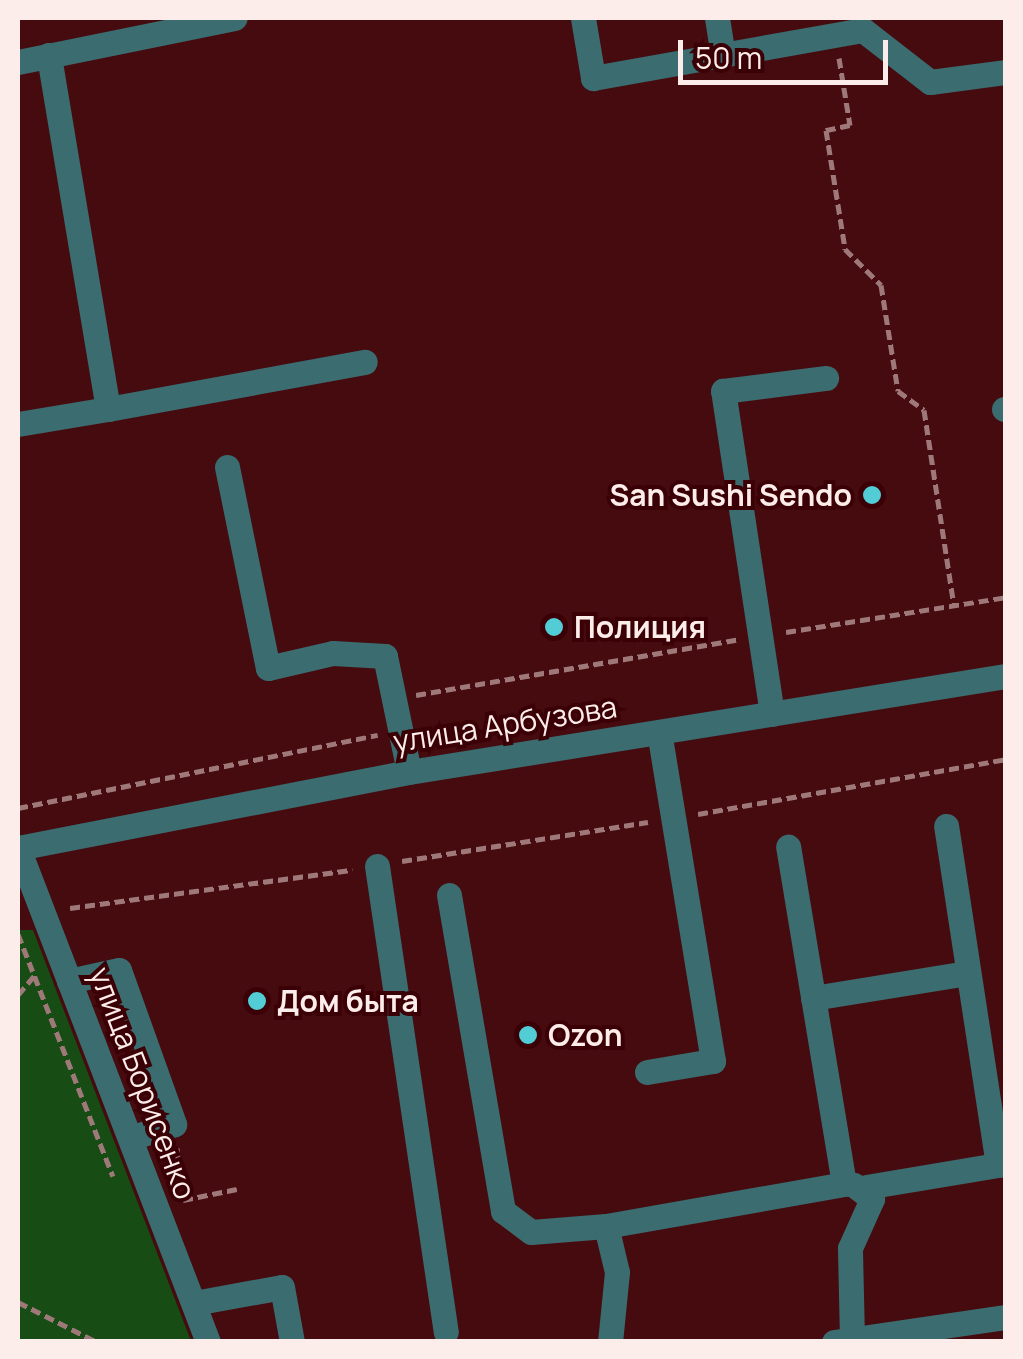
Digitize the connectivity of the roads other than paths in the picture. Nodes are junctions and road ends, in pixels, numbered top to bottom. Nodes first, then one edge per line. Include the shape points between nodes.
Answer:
1 (235, 18) edge
2 (582, 18) edge
3 (716, 18) edge
4 (862, 24) edge
5 (49, 55) junction
6 (723, 55) junction
7 (18, 62) edge
8 (1006, 72) edge
9 (364, 362) dead end
10 (826, 378) dead end
11 (108, 409) junction
12 (18, 424) edge
13 (226, 467) dead end
14 (1006, 676) edge
15 (772, 714) junction
16 (659, 732) junction
17 (409, 772) junction
18 (946, 826) dead end
19 (788, 847) dead end
20 (18, 848) edge
21 (377, 866) road end
22 (448, 895) dead end
23 (968, 973) junction
24 (69, 980) junction
25 (813, 998) junction
26 (647, 1072) dead end
27 (130, 1138) junction
28 (1002, 1165) edge
29 (855, 1185) junction
30 (606, 1226) junction
31 (194, 1303) junction
32 (1006, 1317) edge
33 (446, 1332) dead end
34 (843, 1340) edge
35 (208, 1342) edge
36 (292, 1342) edge
37 (610, 1342) edge

1 - 5 street
2 - 6 street via 594,78
3 - 6 street
4 - 6 street
4 - 8 street via 930,82
5 - 7 street
5 - 11 street
9 - 11 street
10 - 15 street via 722,391
11 - 12 street
13 - 17 street via 268,668 333,653 384,656
14 - 15 street, улица Арбузова
15 - 16 street, улица Арбузова
16 - 17 street, улица Арбузова
16 - 26 street via 713,1061
17 - 20 street, улица Арбузова
18 - 23 street
19 - 25 street
20 - 24 street, улица Борисенко
21 - 33 street
22 - 30 street via 503,1211 531,1232
23 - 25 street
23 - 28 street
24 - 27 street, улица Борисенко
24 - 27 street via 119,970 174,1124
25 - 29 street
27 - 31 street, улица Борисенко
28 - 29 street
29 - 30 street
29 - 34 street via 872,1199 850,1248
30 - 37 street via 617,1272
31 - 35 street, улица Борисенко
31 - 36 street via 282,1287
32 - 34 street

